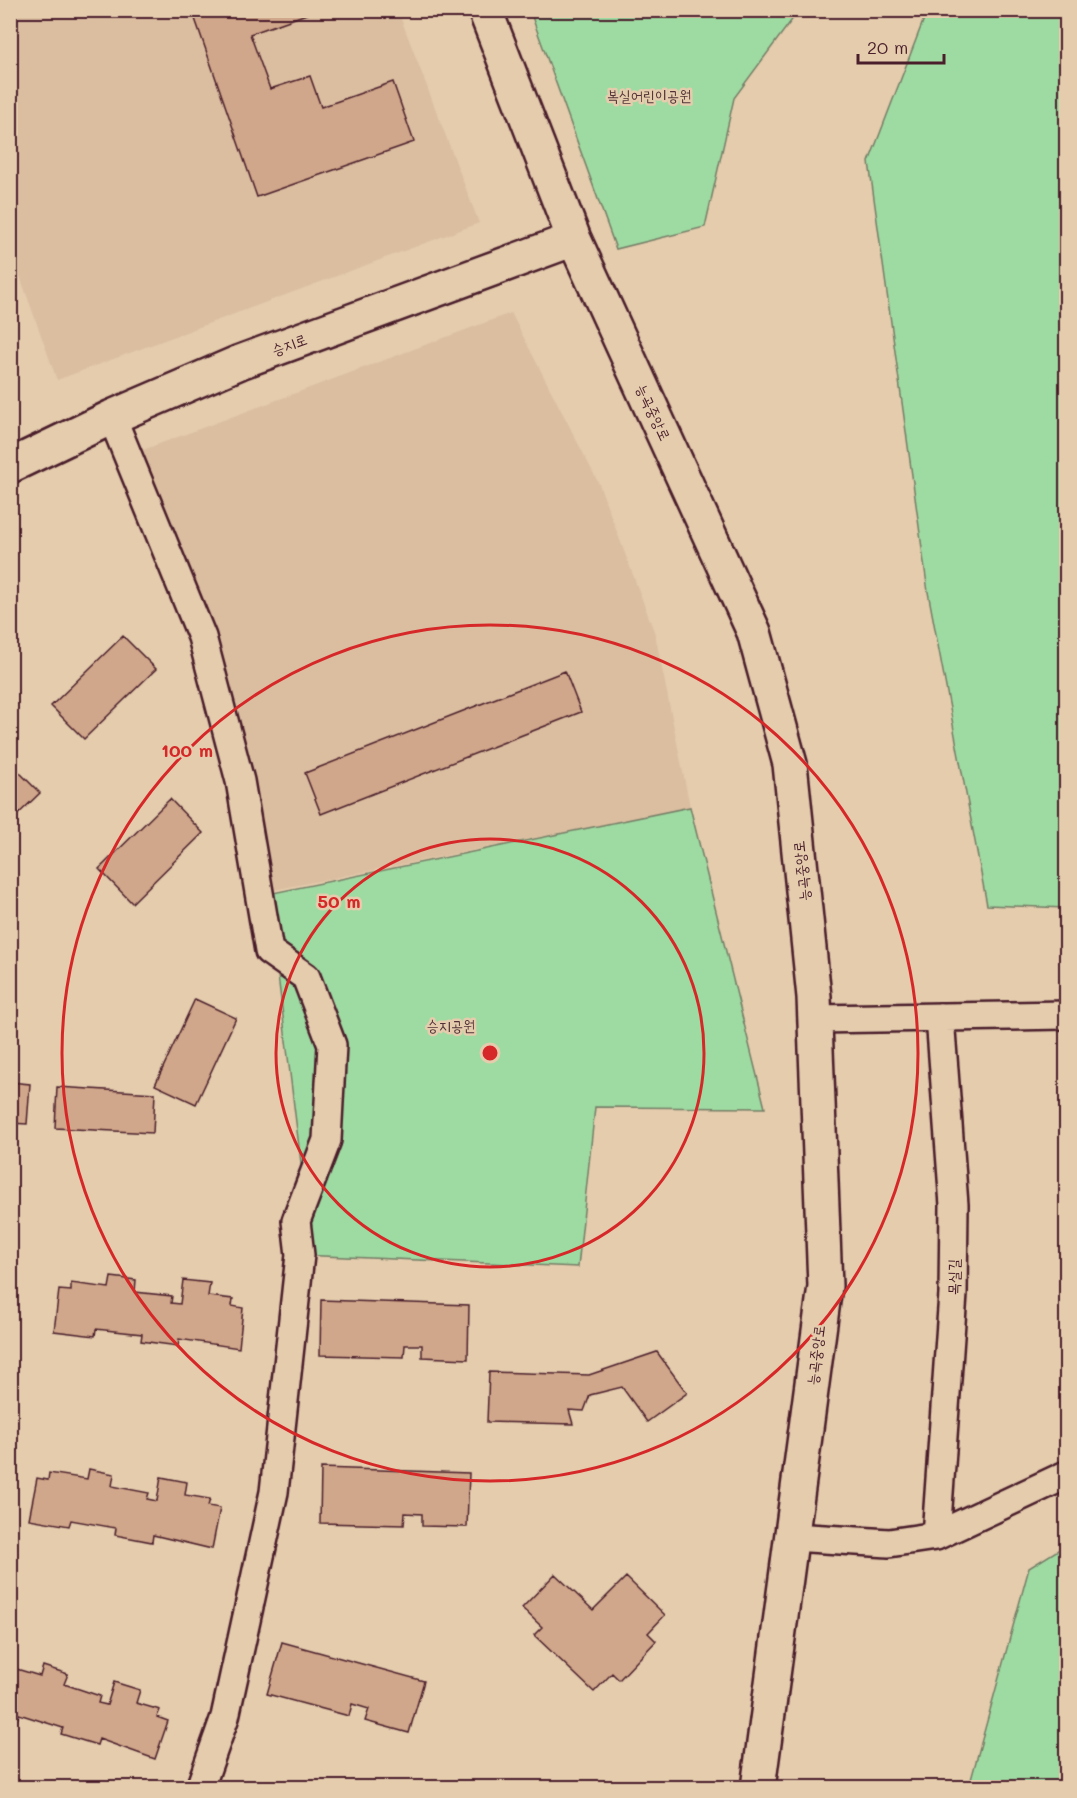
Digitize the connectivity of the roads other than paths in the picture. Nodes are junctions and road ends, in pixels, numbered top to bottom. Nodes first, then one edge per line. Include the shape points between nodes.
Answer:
1 (485, 10) edge
2 (574, 238) junction
3 (112, 417) junction
4 (10, 466) edge
5 (1066, 1015) edge
6 (940, 1017) junction
7 (815, 1019) junction
8 (1066, 1475) edge
9 (936, 1536) junction
10 (792, 1537) junction
11 (200, 1788) edge
12 (758, 1788) edge

1 - 2 street, 능곡중앙로
2 - 3 street, 승지로 via 240,362
2 - 7 street, 능곡중앙로 via 754,632 790,764
3 - 4 street, 승지로
3 - 11 street via 202,637 240,781 269,951 306,977 332,1045 327,1140 296,1221 300,1255 274,1492 225,1717
5 - 6 street
6 - 7 street
6 - 9 street, 목실길 via 954,1205 953,1294
7 - 10 street, 능곡중앙로 via 825,1286
8 - 9 street
9 - 10 street via 889,1543
10 - 12 street, 능곡중앙로

